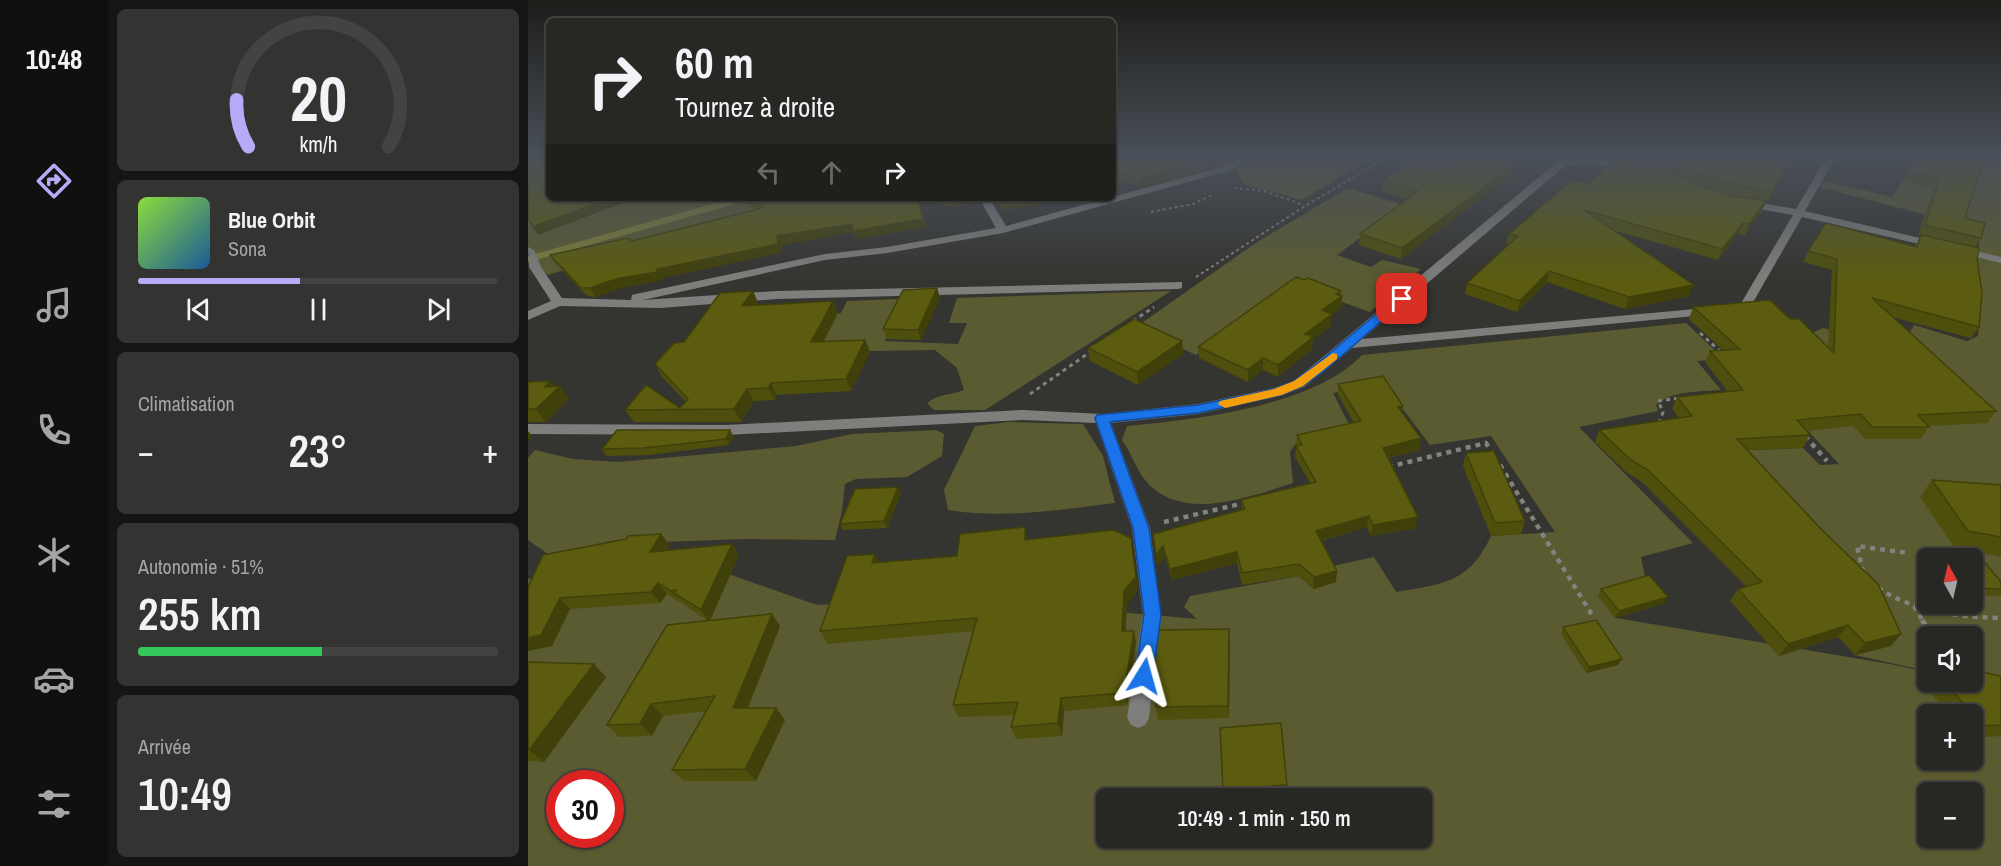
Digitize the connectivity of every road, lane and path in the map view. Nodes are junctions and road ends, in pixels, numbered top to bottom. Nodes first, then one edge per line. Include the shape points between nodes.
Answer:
1 (1205, 198) edge
2 (1284, 198) edge
3 (1318, 198) edge
4 (1520, 198) edge
5 (1808, 198) edge
6 (986, 201) edge
7 (1110, 201) joint
8 (1730, 201) edge
9 (1305, 206) junction
10 (1799, 213) junction
11 (1004, 230) junction
12 (528, 250) edge
13 (2001, 260) edge
14 (1178, 285) joint
15 (558, 302) junction
16 (616, 303) junction
17 (1160, 303) dead end
18 (1680, 314) junction
19 (528, 316) edge
20 (1131, 323) edge
21 (1102, 343) edge
22 (1348, 344) junction
23 (1724, 355) edge
24 (1685, 397) edge
25 (997, 417) junction
26 (1102, 418) junction
27 (1655, 424) edge
28 (528, 429) edge
29 (1804, 435) edge
30 (1827, 461) dead end
31 (1383, 469) edge
32 (1256, 500) edge
33 (1141, 528) junction
34 (1908, 553) dead end
35 (1866, 577) edge
36 (1870, 583) edge
37 (1914, 606) junction
38 (1592, 615) dead end
39 (2001, 618) edge
40 (1926, 626) edge
41 (1138, 718) dead end

1 - 7 path via 1148,212
2 - 9 path
3 - 9 path
4 - 22 street
5 - 10 street
6 - 11 street
7 - 11 street
8 - 10 street
9 - 14 path via 1188,283
10 - 13 street
10 - 18 street via 1743,308
11 - 16 street via 825,257
12 - 15 street
14 - 16 street
15 - 16 street
15 - 19 street
17 - 20 path
18 - 22 street
18 - 23 path
21 - 25 path
22 - 26 street via 1299,384 1278,392 1198,409
24 - 27 path via 1658,401 1663,412 1660,423
25 - 26 street
25 - 28 street via 725,430
26 - 33 street
29 - 30 path
31 - 38 path via 1486,443
32 - 33 path
33 - 41 street via 1152,614
34 - 35 path via 1857,546
36 - 37 path via 1894,599
37 - 39 path
37 - 40 path

